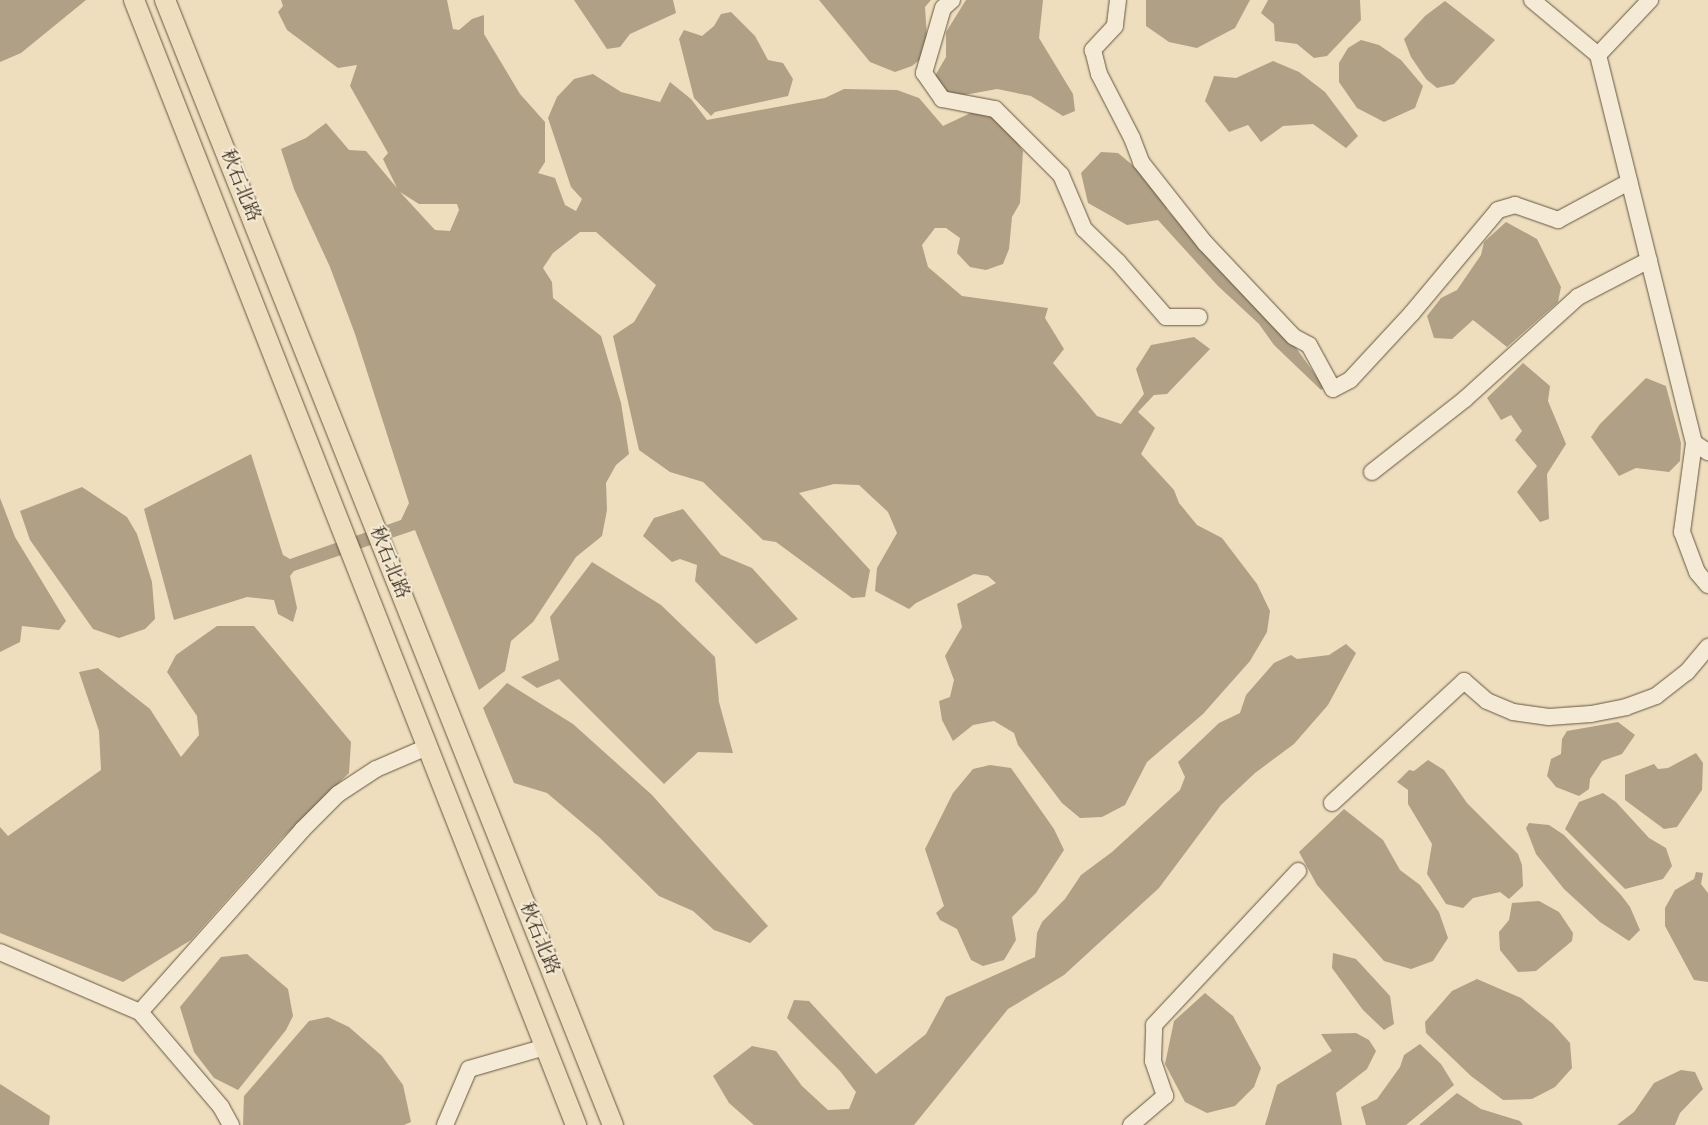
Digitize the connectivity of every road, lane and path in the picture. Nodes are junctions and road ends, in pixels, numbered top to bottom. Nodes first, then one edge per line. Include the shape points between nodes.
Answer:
1 (134, 0) edge
2 (165, 0) edge
3 (952, 0) edge
4 (1118, 0) edge
5 (1532, 0) edge
6 (1650, 0) edge
7 (1598, 55) junction
8 (1629, 182) junction
9 (1649, 260) junction
10 (1200, 317) dead end
11 (1701, 448) edge
12 (1372, 472) dead end
13 (1708, 585) edge
14 (1708, 647) edge
15 (428, 747) junction
16 (1332, 803) dead end
17 (1298, 871) dead end
18 (0, 952) edge
19 (140, 1012) junction
20 (545, 1047) junction
21 (231, 1125) edge
22 (445, 1125) edge
23 (576, 1125) edge
24 (613, 1125) edge
25 (1131, 1125) edge

1 - 15 main road, 秋石北路
2 - 24 main road, 秋石北路
3 - 10 street via 943,8 924,73 942,99 995,109 1061,176 1084,229 1166,317
4 - 8 street via 1115,26 1093,50 1099,74 1141,162 1206,243 1294,338 1309,344 1333,389 1350,380 1412,313 1498,210 1515,205 1558,220
5 - 7 street
6 - 7 street
7 - 8 street
8 - 9 street
9 - 11 street
9 - 12 street via 1578,297 1465,399
11 - 13 street via 1682,532 1697,572
14 - 16 street via 1687,672 1656,696 1626,707 1591,714 1549,717 1513,712 1487,702 1464,681
15 - 19 street via 376,769 338,794
15 - 20 main road, 秋石北路
17 - 25 street via 1154,1025 1153,1060 1165,1096
18 - 19 street
19 - 21 street via 222,1107
20 - 22 street via 469,1069
20 - 23 main road, 秋石北路

